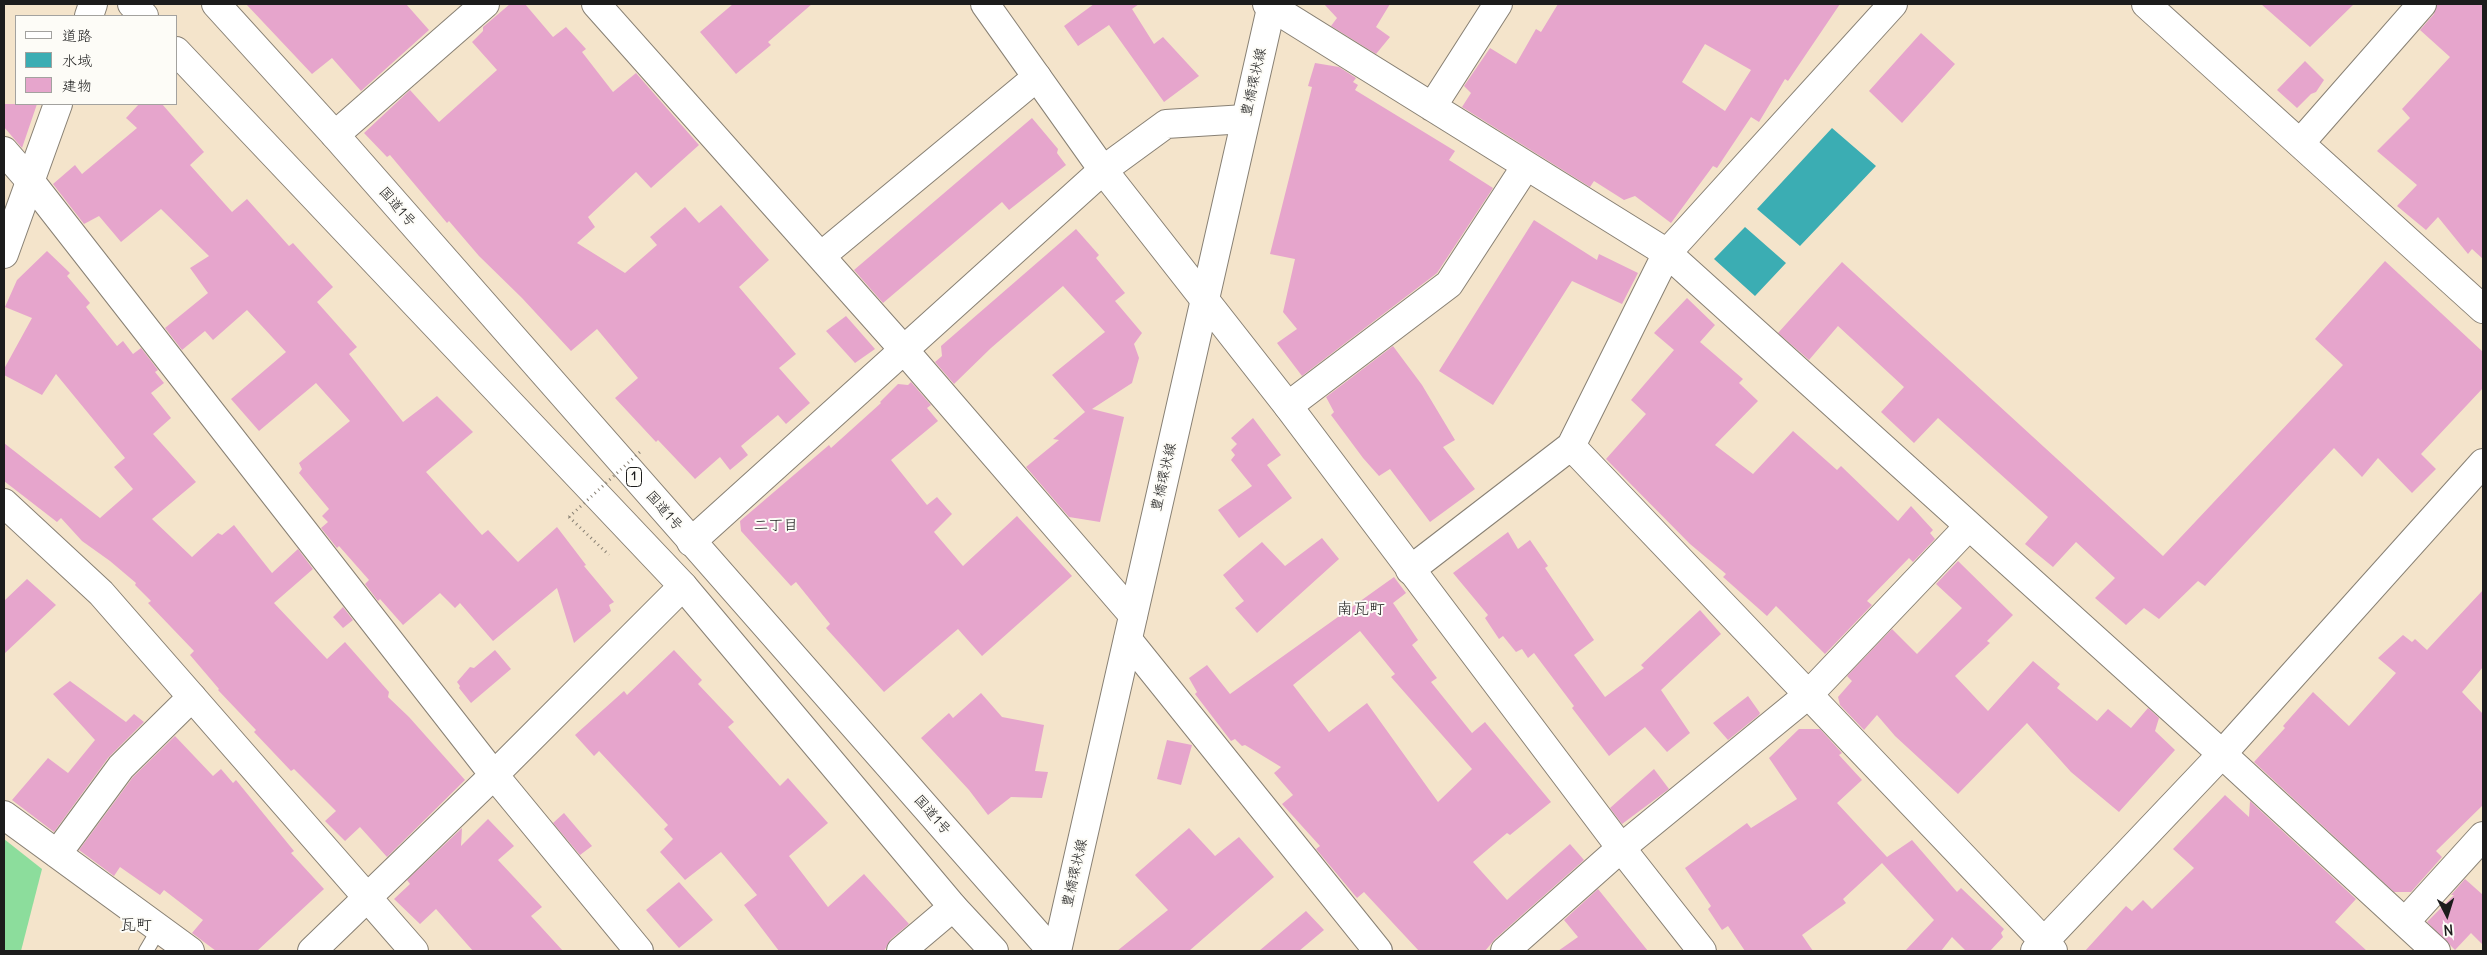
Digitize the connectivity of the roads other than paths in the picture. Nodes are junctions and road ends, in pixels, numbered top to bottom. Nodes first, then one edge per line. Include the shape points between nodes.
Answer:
1 (132, 4) edge
2 (216, 4) edge
3 (485, 4) edge
4 (596, 4) edge
5 (985, 4) edge
6 (1498, 4) edge
7 (1893, 4) edge
8 (2146, 4) edge
9 (2422, 4) edge
10 (1270, 5) edge
11 (143, 15) edge
12 (178, 53) edge
13 (1037, 77) junction
14 (58, 105) edge
15 (1432, 107) junction
16 (1246, 120) junction
17 (335, 135) junction
18 (2302, 142) junction
19 (4, 150) edge
20 (1526, 166) junction
21 (1102, 170) junction
22 (31, 182) junction
23 (1667, 253) junction
24 (4, 254) edge
25 (821, 256) junction
26 (1204, 301) junction
27 (2483, 309) edge
28 (904, 350) junction
29 (1288, 406) junction
30 (1571, 446) junction
31 (2483, 463) edge
32 (4, 503) edge
33 (1969, 526) junction
34 (691, 542) junction
35 (1410, 570) junction
36 (683, 586) junction
37 (1131, 628) junction
38 (1809, 694) junction
39 (192, 697) junction
40 (2222, 754) junction
41 (494, 775) junction
42 (4, 815) edge
43 (2483, 836) edge
44 (1621, 848) junction
45 (57, 854) junction
46 (366, 896) junction
47 (953, 907) junction
48 (2405, 922) junction
49 (152, 940) edge
50 (2044, 948) edge
51 (190, 951) edge
52 (312, 951) edge
53 (414, 951) edge
54 (640, 951) edge
55 (901, 951) edge
56 (994, 951) edge
57 (1052, 951) edge
58 (1057, 951) edge
59 (1378, 951) edge
60 (1506, 951) edge
61 (1702, 951) edge
62 (2436, 951) edge

1 - 11 main road
2 - 17 main road, 国道1号 / 1
3 - 17 main road
4 - 25 main road
5 - 13 main road
6 - 15 main road
7 - 23 main road
8 - 18 main road
9 - 18 main road
10 - 15 main road
10 - 16 main road, 豊橋環状線
12 - 36 main road
13 - 21 main road
13 - 25 main road
14 - 22 main road
15 - 20 main road
16 - 21 main road via 1166,124
16 - 26 main road, 豊橋環状線
17 - 34 main road, 国道1号 / 1
18 - 27 main road
19 - 22 main road
20 - 23 main road
20 - 29 main road via 1449,284
21 - 26 main road
21 - 28 main road
22 - 24 main road
22 - 41 main road
23 - 30 main road
23 - 33 main road
25 - 28 main road
26 - 29 main road
26 - 37 main road, 豊橋環状線
28 - 34 main road
28 - 37 main road
29 - 35 main road
30 - 35 main road
30 - 38 main road
31 - 40 main road
32 - 39 main road via 101,593
33 - 38 main road
33 - 40 main road
34 - 57 main road, 国道1号 / 1
35 - 44 main road
36 - 41 main road
36 - 47 main road
37 - 58 main road, 豊橋環状線
37 - 59 main road
38 - 44 main road
38 - 50 main road
39 - 45 main road via 121,767
39 - 46 main road
40 - 48 main road
40 - 50 main road
41 - 46 main road
41 - 54 main road
42 - 45 main road
43 - 48 main road
44 - 60 main road
44 - 61 main road
45 - 49 main road
46 - 52 main road
46 - 53 main road
47 - 55 main road
47 - 56 main road
48 - 62 main road
49 - 51 main road

